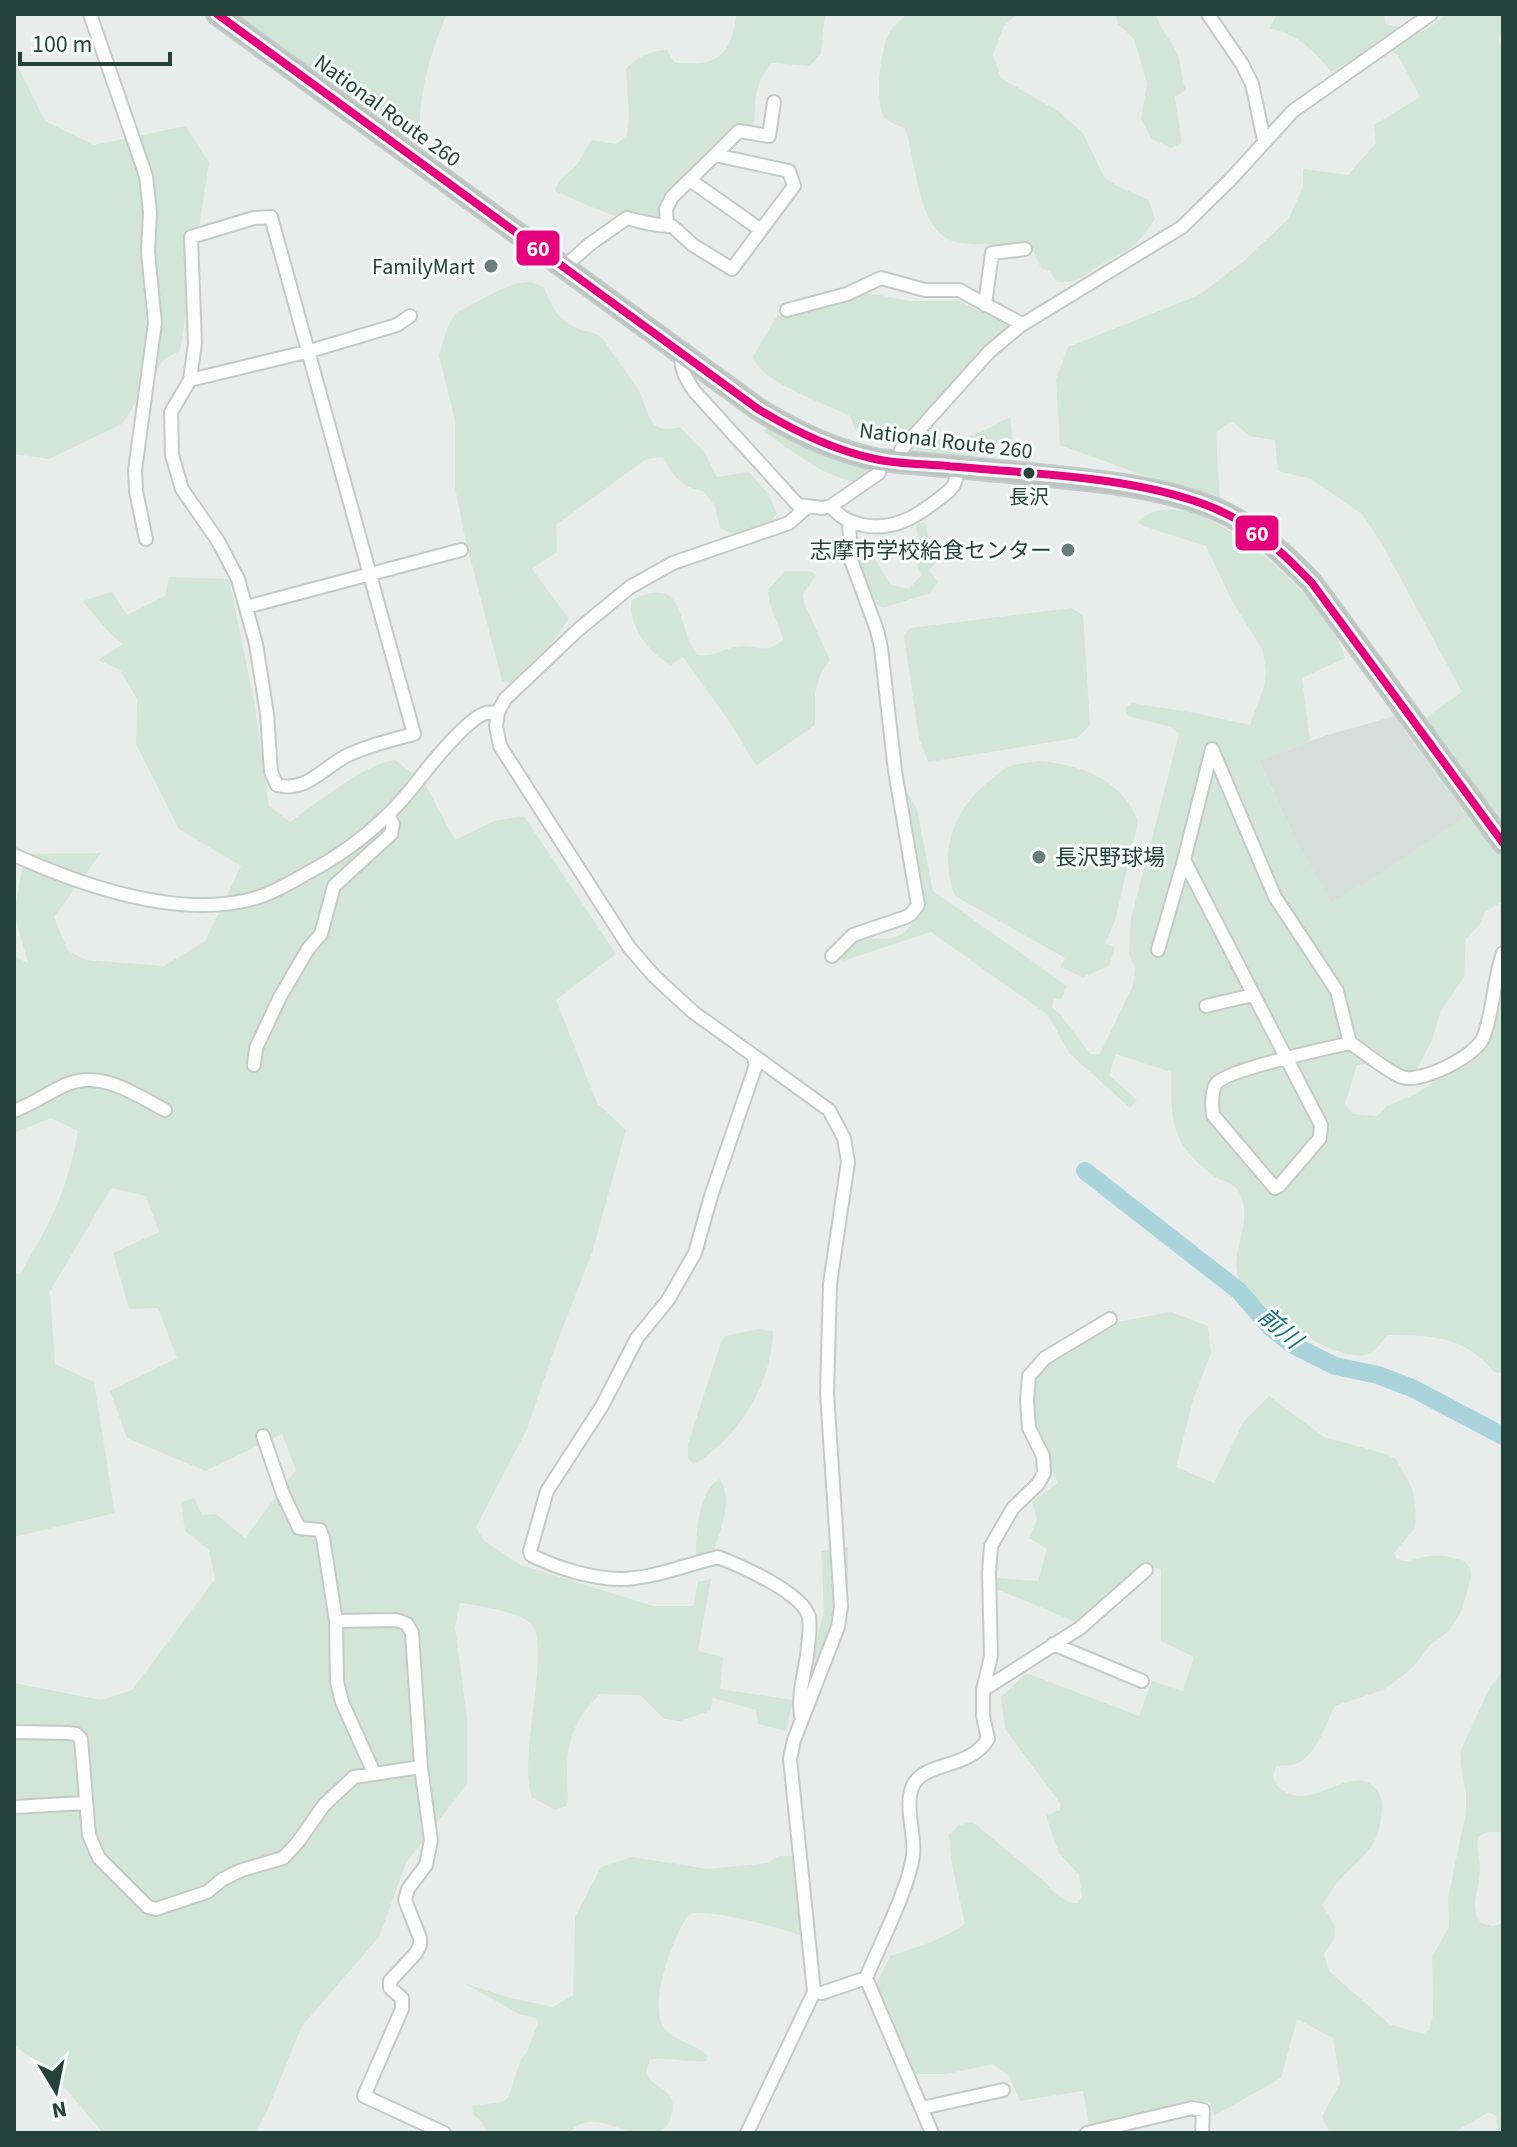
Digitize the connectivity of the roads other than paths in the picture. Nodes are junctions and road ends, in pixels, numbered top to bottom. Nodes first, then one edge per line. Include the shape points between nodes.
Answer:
1 (90, 14) edge
2 (217, 14) edge
3 (1208, 14) edge
4 (1431, 14) edge
5 (774, 102) dead end
6 (1264, 140) junction
7 (715, 155) junction
8 (690, 180) junction
9 (667, 226) junction
10 (761, 230) junction
11 (1025, 249) dead end
12 (563, 268) junction
13 (985, 305) junction
14 (787, 310) dead end
15 (410, 316) dead end
16 (1022, 324) junction
17 (310, 351) junction
18 (682, 352) junction
19 (190, 380) junction
20 (901, 450) dead end
21 (959, 468) junction
22 (879, 473) dead end
23 (831, 506) junction
24 (807, 507) junction
25 (849, 522) junction
26 (146, 539) dead end
27 (461, 550) dead end
28 (370, 575) junction
29 (246, 607) junction
30 (498, 712) junction
31 (389, 817) junction
32 (1503, 843) edge
33 (14, 855) edge
34 (1184, 860) junction
35 (1158, 950) dead end
36 (1503, 953) edge
37 (832, 956) dead end
38 (1253, 995) junction
39 (1206, 1006) dead end
40 (1350, 1043) junction
41 (753, 1055) junction
42 (1286, 1059) junction
43 (254, 1065) dead end
44 (165, 1110) dead end
45 (14, 1111) edge
46 (1110, 1319) dead end
47 (263, 1436) dead end
48 (1146, 1570) dead end
49 (336, 1621) junction
50 (1053, 1644) junction
51 (1142, 1681) dead end
52 (983, 1690) junction
53 (802, 1719) junction
54 (14, 1732) edge
55 (421, 1767) junction
56 (374, 1773) junction
57 (85, 1803) junction
58 (14, 1807) edge
59 (866, 1978) junction
60 (814, 1992) junction
61 (1003, 2090) dead end
62 (922, 2108) junction
63 (444, 2133) edge
64 (747, 2133) edge
65 (932, 2133) edge
66 (1087, 2133) edge
67 (1202, 2133) edge

1 - 26 street via 146,176 150,212 155,323 135,470
2 - 12 highway, National Route 260
3 - 6 street via 1252,84
4 - 6 street via 1293,111
5 - 7 street via 769,136 739,131
6 - 16 street via 1182,227
7 - 8 street
7 - 10 street via 789,171 794,186
8 - 9 street via 672,197
8 - 10 street
9 - 10 street via 732,269
9 - 12 street via 620,220
11 - 13 street via 992,253
12 - 18 highway, National Route 260
13 - 14 street via 959,290 925,290 881,278 847,294
13 - 16 street
15 - 17 street via 397,325
16 - 20 street via 989,352
17 - 19 street
17 - 19 street via 271,217 254,218 191,237 195,343
17 - 28 street
18 - 21 highway, National Route 260 via 758,409 839,451
18 - 24 street via 680,363 695,392 790,499
19 - 29 street via 171,412 176,475 230,561
21 - 25 street via 949,491 903,522 874,527
21 - 32 highway, National Route 260 via 1168,492 1252,529 1312,583
22 - 23 street
23 - 24 street
23 - 25 street
24 - 30 street via 789,523 673,563 630,587 515,688
25 - 37 street via 851,560 881,648 918,905 906,917 853,935
27 - 28 street
28 - 29 street
28 - 29 street via 414,734 346,756 297,787 277,785 271,772 265,694
30 - 31 street via 483,713 461,732
30 - 41 street via 500,746 629,947 693,1012
31 - 33 street via 318,868 273,892 235,903 182,903 117,892
31 - 43 street via 391,834 334,886 321,934 280,997 256,1048
34 - 35 street
34 - 38 street
34 - 40 street via 1212,749 1275,897 1337,991
36 - 40 street via 1482,1041 1466,1057 1410,1078
38 - 39 street
38 - 42 street
40 - 42 street
41 - 53 street via 829,1110 844,1138 848,1162 828,1323 829,1443 841,1606 838,1627
41 - 53 street via 756,1065 695,1253 668,1300 637,1338 602,1406 547,1491 530,1551 546,1563 620,1579 718,1557 790,1594 808,1616 810,1634 799,1695
42 - 42 street via 1227,1075 1216,1084 1212,1107 1218,1123 1275,1188 1322,1132
44 - 45 street via 99,1080 67,1084
46 - 52 street via 1045,1358 1029,1376 1029,1428 1043,1456 1044,1473 1013,1508 991,1546 991,1656
47 - 49 street via 299,1528 320,1530
48 - 50 street via 1080,1628
49 - 55 street via 407,1624 412,1633
49 - 56 street via 342,1702
50 - 51 street
50 - 52 street
52 - 59 street via 988,1739 980,1752 919,1777 912,1785 912,1857
53 - 60 street via 790,1773
54 - 57 street via 76,1734 81,1739
55 - 56 street
55 - 63 street via 430,1854 405,1900 420,1945 390,1981 390,1988 402,1998 402,2009 364,2096
56 - 57 street via 342,1786 283,1858 242,1870 207,1892 156,1909 99,1858 89,1835
57 - 58 street
59 - 60 street
59 - 62 street
60 - 64 street
61 - 62 street
62 - 65 street
66 - 67 street via 1192,2108 1203,2110

